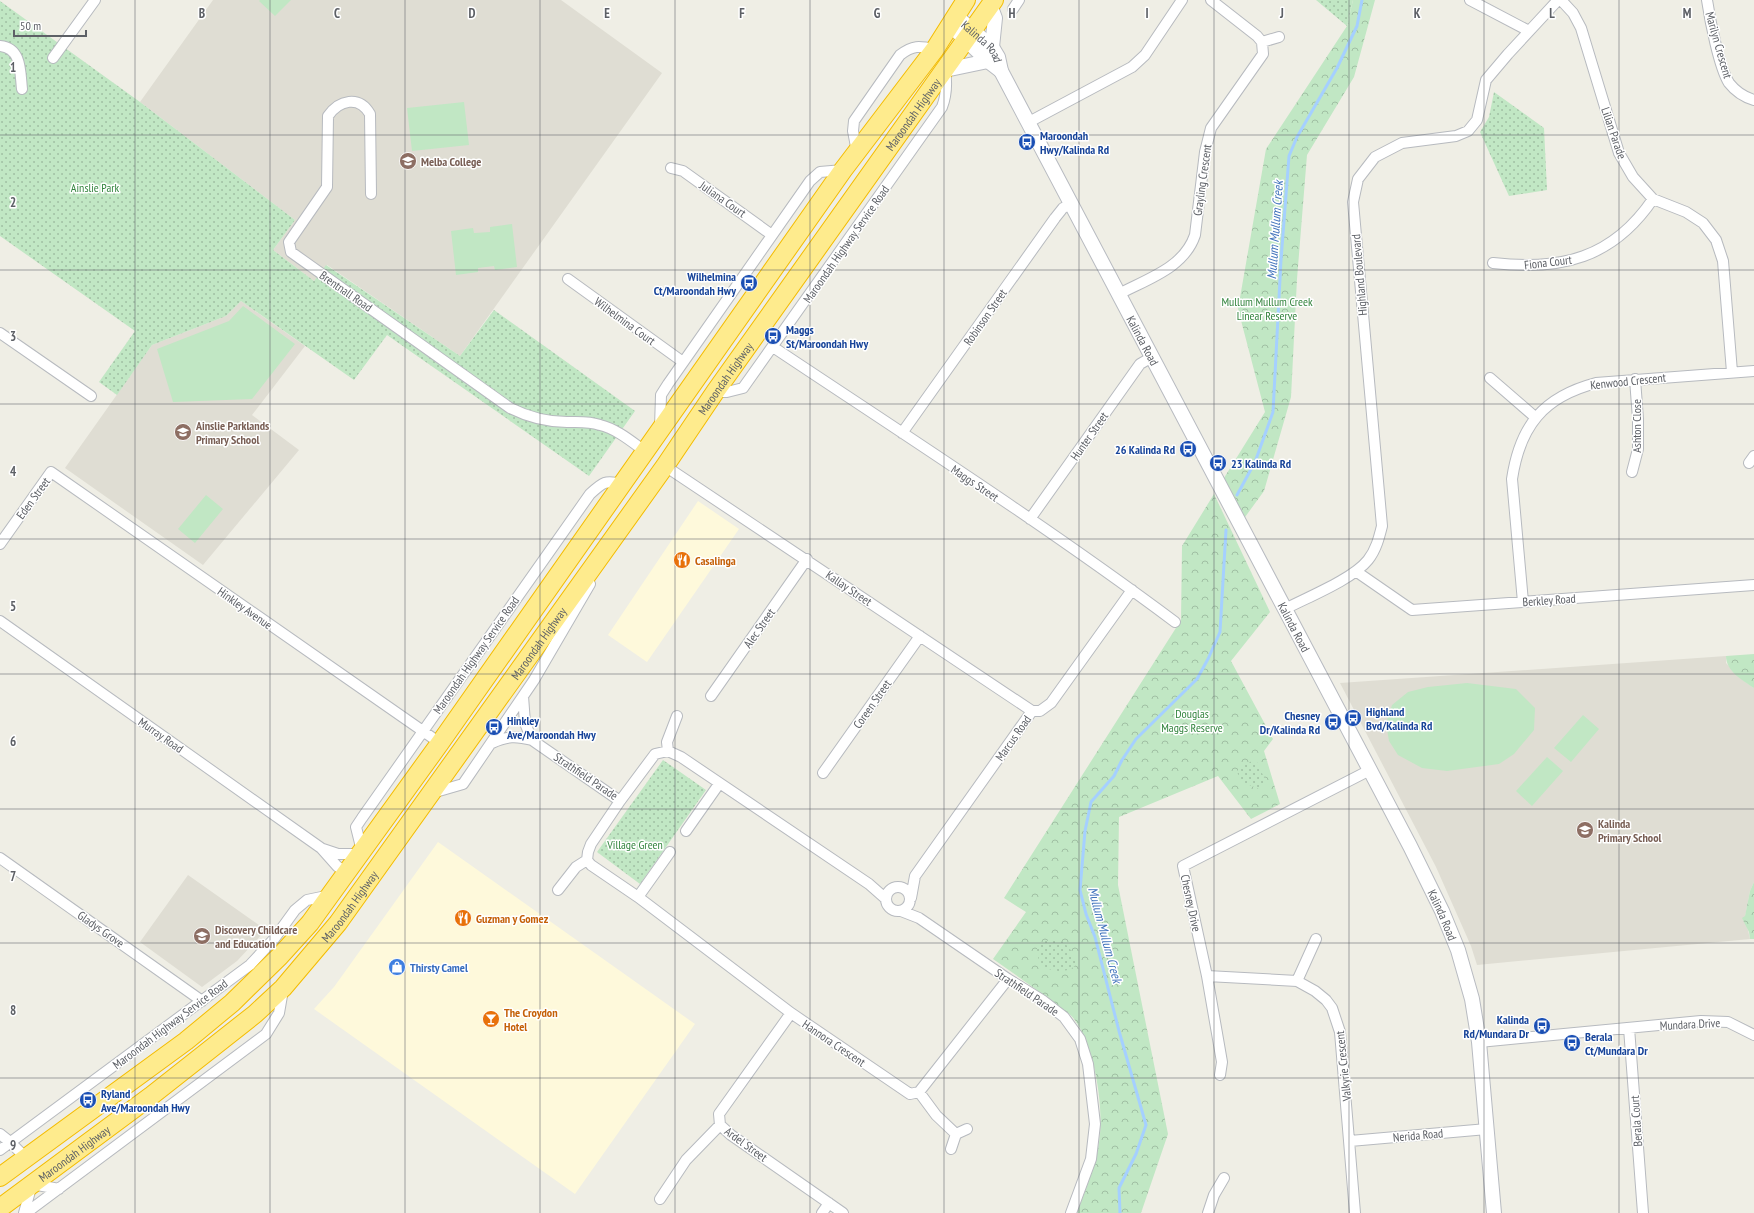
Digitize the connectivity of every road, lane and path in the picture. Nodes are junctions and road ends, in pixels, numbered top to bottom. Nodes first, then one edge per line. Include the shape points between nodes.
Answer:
1 (95, 0) edge
2 (966, 0) edge
3 (1019, 0) edge
4 (1182, 0) edge
5 (1211, 0) edge
6 (1470, 0) edge
7 (1558, 0) edge
8 (1561, 0) edge
9 (1707, 0) edge
10 (992, 2) edge
11 (1013, 9) dead end
12 (953, 20) junction
13 (1528, 31) junction
14 (969, 35) junction
15 (1279, 37) dead end
16 (1262, 42) junction
17 (0, 46) edge
18 (992, 47) junction
19 (53, 58) dead end
20 (988, 61) junction
21 (945, 70) junction
22 (1001, 71) junction
23 (22, 89) dead end
24 (1754, 100) edge
25 (1029, 122) junction
26 (671, 168) dead end
27 (843, 170) junction
28 (371, 194) dead end
29 (1653, 199) junction
30 (1071, 204) junction
31 (772, 235) junction
32 (1493, 263) dead end
33 (568, 279) dead end
34 (1119, 294) junction
35 (0, 333) edge
36 (773, 347) junction
37 (1152, 357) junction
38 (683, 362) junction
39 (1754, 371) edge
40 (1732, 372) junction
41 (1490, 378) dead end
42 (1635, 379) junction
43 (715, 392) junction
44 (91, 396) dead end
45 (1535, 417) junction
46 (660, 431) junction
47 (902, 433) junction
48 (646, 452) junction
49 (665, 466) junction
50 (52, 472) joint
51 (1632, 472) dead end
52 (622, 484) junction
53 (1030, 520) junction
54 (0, 544) edge
55 (605, 549) junction
56 (807, 559) junction
57 (1356, 572) junction
58 (1754, 585) edge
59 (1132, 590) junction
60 (1523, 602) junction
61 (1285, 609) junction
62 (0, 621) edge
63 (1175, 622) dead end
64 (920, 636) junction
65 (523, 696) junction
66 (711, 696) dead end
67 (1032, 711) junction
68 (677, 716) dead end
69 (422, 732) junction
70 (532, 740) junction
71 (440, 743) junction
72 (492, 743) junction
73 (668, 750) junction
74 (1370, 770) junction
75 (823, 773) dead end
76 (719, 784) junction
77 (431, 793) junction
78 (620, 801) junction
79 (686, 831) dead end
80 (321, 848) junction
81 (670, 852) dead end
82 (361, 853) junction
83 (0, 858) edge
84 (587, 860) junction
85 (346, 873) junction
86 (915, 876) junction
87 (369, 880) junction
88 (869, 884) junction
89 (895, 887) junction
90 (558, 890) dead end
91 (331, 895) junction
92 (638, 897) junction
93 (886, 899) junction
94 (911, 899) junction
95 (901, 911) junction
96 (919, 918) junction
97 (1316, 939) dead end
98 (1207, 976) junction
99 (1008, 979) junction
100 (1297, 981) junction
101 (283, 988) junction
102 (202, 1001) junction
103 (791, 1014) junction
104 (1629, 1028) junction
105 (1754, 1035) edge
106 (1479, 1042) junction
107 (1220, 1075) dead end
108 (919, 1092) junction
109 (720, 1125) junction
110 (69, 1126) junction
111 (967, 1129) dead end
112 (1487, 1129) junction
113 (0, 1134) edge
114 (956, 1134) junction
115 (1350, 1141) junction
116 (10, 1142) junction
117 (83, 1145) junction
118 (951, 1149) dead end
119 (0, 1150) edge
120 (26, 1158) junction
121 (0, 1177) edge
122 (1224, 1178) dead end
123 (32, 1184) junction
124 (59, 1189) junction
125 (660, 1199) dead end
126 (830, 1203) junction
127 (0, 1208) edge
128 (25, 1213) edge
129 (822, 1213) edge
130 (843, 1213) edge
131 (1071, 1213) edge
132 (1208, 1213) edge
133 (1355, 1213) edge
134 (1494, 1213) edge
135 (1643, 1213) edge

1 - 19 street
2 - 12 highway, Maroondah Highway
3 - 11 street
4 - 25 street via 1145,55 1132,67
5 - 16 street
6 - 13 street
7 - 13 street, Highland Boulevard
8 - 29 street, Lilian Parade via 1573,13 1581,28 1619,153 1633,177
9 - 24 street, Marilyn Crescent via 1723,68 1729,82 1742,95
10 - 14 highway, Maroondah Highway
10 - 18 street via 995,18
12 - 14 street, Kalinda Road
12 - 27 highway, Maroondah Highway via 935,49
13 - 57 street, Highland Boulevard via 1486,80 1477,120 1468,131 1456,136 1402,143 1389,149 1375,157 1366,167 1354,190 1382,526 1378,543 1368,560
14 - 18 street, Kalinda Road
14 - 20 street, Kalinda Road
14 - 21 highway, Maroondah Highway
15 - 16 street
16 - 34 street, Grayling Crescent via 1264,54 1211,128 1205,152 1195,235 1191,245 1184,255 1165,270
17 - 23 street via 9,48 16,54
18 - 22 street, Kalinda Road via 998,57
20 - 21 street
20 - 22 street, Kalinda Road
21 - 36 street, Maroondah Highway Service Road via 947,84 942,107
21 - 43 highway, Maroondah Highway
22 - 25 street, Kalinda Road
25 - 30 street, Kalinda Road
26 - 31 street, Juliana Court via 683,171
27 - 31 street via 820,172 810,181
27 - 46 highway, Maroondah Highway
28 - 48 street, Brentnall Road via 370,114 366,107 358,102 346,102 334,108 328,116 327,187 289,242 291,252 510,408 541,420 602,425
29 - 32 street, Fiona Court via 1644,213 1620,236 1587,256 1539,266
29 - 40 street, Lilian Parade via 1686,212 1703,223 1716,240 1723,260
30 - 34 street, Kalinda Road
30 - 47 street, Robinson Street via 1063,208 1055,218
31 - 38 street
33 - 38 street, Wilhelmina Court
34 - 37 street, Kalinda Road
35 - 44 street
36 - 43 street, Maroondah Highway Service Road via 743,388
36 - 47 street, Maggs Street
37 - 53 street, Hunter Street via 1140,364
37 - 61 street, Kalinda Road
38 - 46 street via 661,394
39 - 40 street, Kenwood Crescent
40 - 42 street, Kenwood Crescent
41 - 45 street
42 - 45 street, Kenwood Crescent via 1580,387 1550,404
42 - 51 street, Ashton Close via 1638,449
43 - 49 highway, Maroondah Highway
45 - 60 street, Kenwood Crescent via 1520,445 1512,479
46 - 48 highway, Maroondah Highway
47 - 53 street, Maggs Street
48 - 49 highway
48 - 52 highway, Maroondah Highway
49 - 55 highway, Maroondah Highway
49 - 56 street, Kallay Street
50 - 54 street, Eden Street
50 - 69 street, Hinkley Avenue
52 - 69 street, Maroondah Highway Service Road via 607,481 590,494
52 - 71 highway, Maroondah Highway
53 - 59 street, Maggs Street
55 - 65 street via 587,589
55 - 77 highway, Maroondah Highway
56 - 64 street, Kallay Street
56 - 66 street, Alec Street
57 - 60 street, Berkley Road via 1412,610
57 - 61 street, Highland Boulevard
58 - 60 street, Berkley Road
59 - 63 street, Maggs Street
59 - 67 street, Marcus Road via 1051,703 1040,711
61 - 74 street, Kalinda Road
62 - 80 street, Murray Road
64 - 67 street, Kallay Street
64 - 75 street, Coreen Street
65 - 70 street via 525,723
65 - 72 street
67 - 86 street, Marcus Road
68 - 73 street via 667,742
69 - 71 street, Hinkley Avenue
69 - 82 street, Maroondah Highway Service Road via 356,827
70 - 72 street, Strathfield Parade via 517,736
70 - 78 street, Strathfield Parade
71 - 82 highway, Maroondah Highway
72 - 77 street via 463,784
73 - 76 street
73 - 78 street, Strathfield Parade via 656,754
74 - 98 street, Chesney Drive via 1183,866
74 - 106 street, Kalinda Road via 1442,911 1458,950 1472,999
76 - 79 street
76 - 88 street
77 - 87 highway, Maroondah Highway
78 - 84 street via 591,844
80 - 82 street, Murray Road via 338,854
80 - 85 street, Murray Road via 336,866
81 - 92 street
82 - 85 highway, Maroondah Highway
83 - 102 street, Gladys Grove
84 - 90 street via 576,867
84 - 92 street, Hannora Crescent
85 - 87 highway
85 - 91 highway, Maroondah Highway
86 - 89 street, Marcus Road
86 - 94 street, Marcus Road
87 - 101 highway, Maroondah Highway via 338,923
88 - 89 street
88 - 93 street
89 - 93 street via 888,892
89 - 94 street via 908,890
91 - 102 street, Maroondah Highway Service Road via 307,900 295,910 274,939 250,965
91 - 110 highway, Maroondah Highway via 280,956 232,1003 186,1041
92 - 103 street, Hannora Crescent
93 - 95 street via 892,910
94 - 95 street via 908,907
94 - 96 street
95 - 96 street, Strathfield Parade
96 - 99 street, Strathfield Parade
97 - 100 street
98 - 100 street, Valkyrie Crescent
98 - 107 street, Chesney Drive via 1222,1062
99 - 108 street
99 - 131 street, Strathfield Parade via 1064,1017 1080,1038 1088,1064 1095,1124 1092,1159
100 - 115 street, Valkyrie Crescent via 1326,1000 1337,1019
101 - 117 highway, Maroondah Highway via 255,1014 157,1092
101 - 124 street via 279,1013 266,1034
102 - 116 street, Maroondah Highway Service Road
103 - 108 street, Hannora Crescent via 910,1094
103 - 109 street, Ardel Street via 719,1114
104 - 105 street, Mundara Drive via 1716,1021 1728,1022
104 - 106 street, Mundara Drive
104 - 135 street, Berala Court
106 - 112 street, Kalinda Road
108 - 114 street via 936,1115
109 - 125 street via 686,1160
109 - 126 street, Ardel Street
110 - 117 highway
110 - 120 highway, Maroondah Highway
111 - 114 street
112 - 115 street, Nerida Road
112 - 134 street, Kalinda Road
113 - 116 street
114 - 118 street
115 - 133 street, Valkyrie Crescent
116 - 119 street, Maroondah Highway Service Road
116 - 120 street
117 - 123 highway, Maroondah Highway
120 - 121 highway, Maroondah Highway
122 - 132 street via 1214,1195
123 - 124 street
123 - 127 highway, Maroondah Highway
123 - 128 street
124 - 128 street
126 - 129 street
126 - 130 street, Ardel Street

